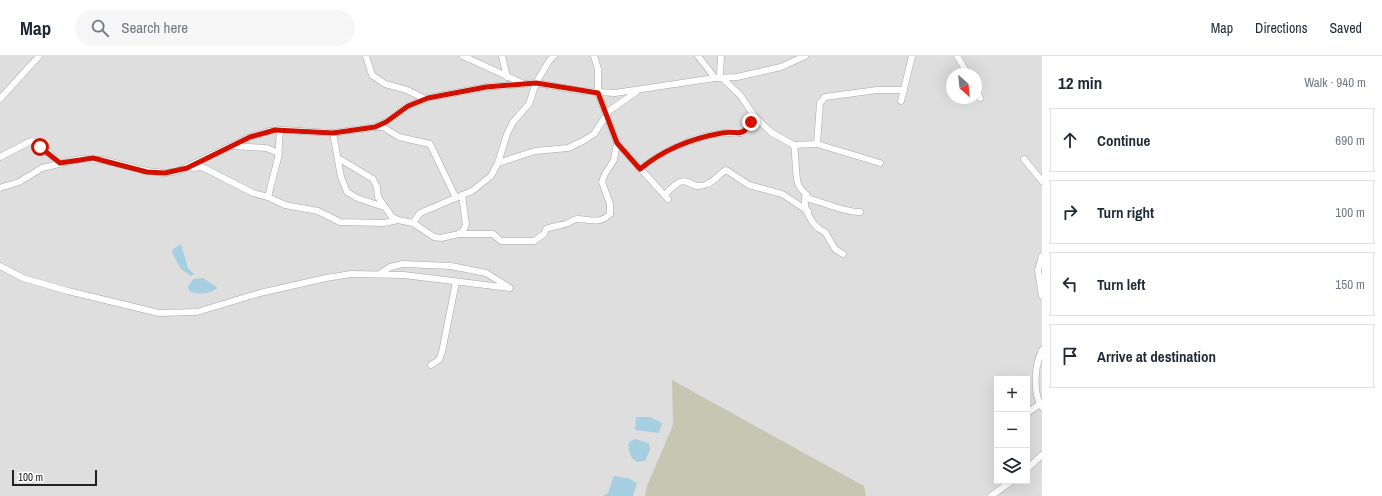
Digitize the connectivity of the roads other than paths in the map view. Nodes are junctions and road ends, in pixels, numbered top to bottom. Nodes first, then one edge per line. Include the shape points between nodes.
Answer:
1 (39, 56) edge
2 (366, 56) edge
3 (463, 56) edge
4 (502, 56) edge
5 (554, 56) edge
6 (594, 56) edge
7 (698, 56) edge
8 (721, 56) edge
9 (805, 56) edge
10 (912, 56) edge
11 (957, 56) edge
12 (964, 68) edge
13 (508, 77) junction
14 (717, 77) junction
15 (536, 83) junction
16 (523, 84) junction
17 (904, 90) junction
18 (637, 91) junction
19 (598, 93) junction
20 (0, 99) edge
21 (426, 99) junction
22 (901, 100) dead end
23 (606, 115) junction
24 (755, 117) junction
25 (375, 127) junction
26 (280, 130) junction
27 (333, 133) junction
28 (617, 143) junction
29 (818, 144) junction
30 (794, 145) junction
31 (232, 146) junction
32 (279, 153) junction
33 (0, 157) edge
34 (338, 158) junction
35 (1024, 159) dead end
36 (60, 163) junction
37 (498, 163) junction
38 (880, 163) dead end
39 (187, 168) junction
40 (640, 169) junction
41 (1042, 181) edge
42 (0, 188) edge
43 (806, 194) junction
44 (462, 195) junction
45 (268, 197) junction
46 (456, 198) junction
47 (384, 207) junction
48 (808, 211) junction
49 (860, 212) dead end
50 (398, 220) junction
51 (413, 223) junction
52 (459, 234) junction
53 (843, 254) dead end
54 (1042, 256) edge
55 (0, 266) edge
56 (380, 273) junction
57 (456, 282) junction
58 (1042, 296) edge
59 (1042, 350) edge
60 (431, 365) dead end
61 (1040, 395) edge
62 (1041, 405) edge
63 (1029, 412) edge
64 (1042, 455) edge
65 (1030, 466) edge
66 (1008, 484) edge
67 (991, 496) edge

1 - 20 street
2 - 21 street via 372,75 385,84
3 - 13 street
4 - 13 street
5 - 15 street
6 - 19 street via 598,69
7 - 14 street
8 - 14 street
9 - 14 street via 781,67 738,77
10 - 17 street
11 - 12 street
13 - 16 street
14 - 18 street
14 - 24 street via 740,95
15 - 16 street
15 - 19 street
15 - 37 street via 529,104 513,122 507,134
16 - 21 street via 486,87
17 - 22 street
17 - 29 street via 877,90 825,97 820,103
18 - 19 street
18 - 23 street
19 - 23 street
21 - 25 street via 408,106
23 - 28 street
23 - 37 street via 591,137 573,146 535,151
24 - 30 street via 772,133
24 - 40 street via 741,133 724,132 688,142 658,155
25 - 27 street
25 - 46 street via 383,127 399,137 430,144
26 - 27 street
26 - 31 street via 250,137
26 - 32 street
27 - 34 street
28 - 40 street
28 - 52 street via 614,160 602,182 611,210 606,217 596,221 576,219 567,224 551,227 534,241 501,241 493,234
29 - 30 street
29 - 38 street
30 - 43 street via 796,177
31 - 32 street via 266,148
31 - 39 street
32 - 45 street
33 - 36 street via 31,141 38,143
34 - 47 street via 373,179
34 - 47 street via 342,183 347,192
35 - 41 street
36 - 39 street via 93,158 147,172 165,173
36 - 42 street via 42,168 19,182
37 - 44 street via 491,176
39 - 45 street via 202,167 246,191
40 - 48 street via 667,197 678,182 688,181 695,185 705,185 726,170 749,185 782,194
43 - 48 street via 804,199
43 - 49 street via 808,199
44 - 46 street
44 - 52 street via 466,225
45 - 50 street via 287,206 318,211 340,222 384,223
46 - 51 street via 420,212
47 - 50 street via 389,215
48 - 53 street via 818,230 825,232 835,249
50 - 51 street
51 - 52 street via 437,238
54 - 58 street via 1038,270
55 - 56 street via 23,278 68,291 136,309 173,314 197,312 260,293 326,278
56 - 57 street
56 - 57 street via 403,264 451,266 486,273 510,288
57 - 60 street via 442,352 439,360
59 - 61 street via 1036,378
61 - 62 street
62 - 63 street
64 - 65 street
66 - 67 street

